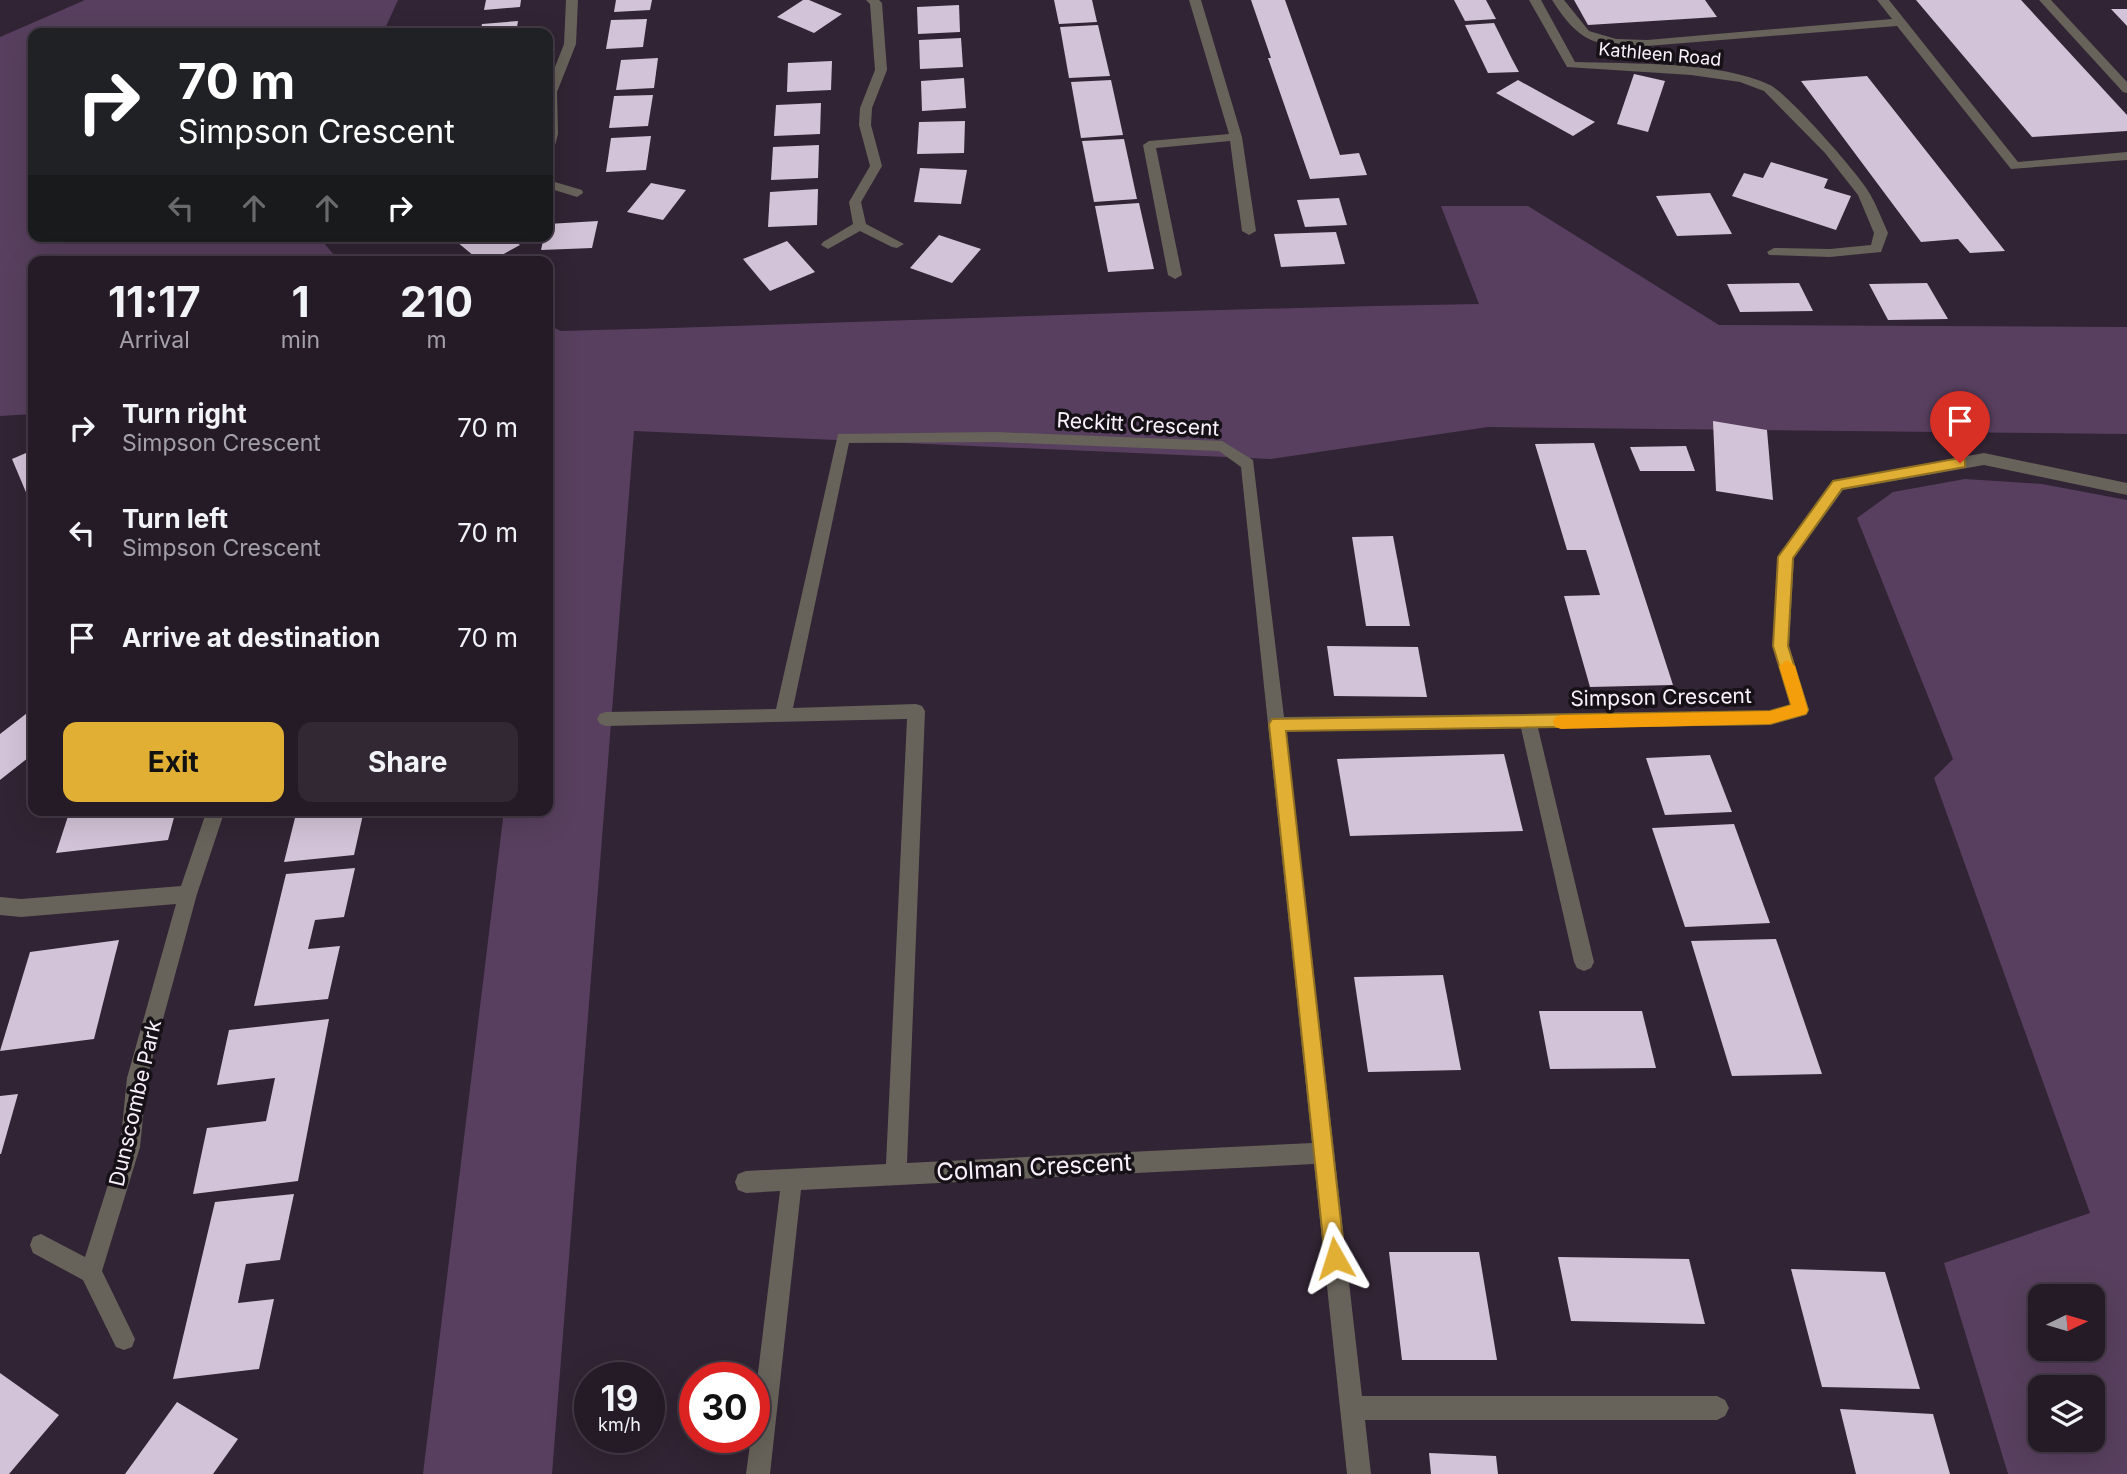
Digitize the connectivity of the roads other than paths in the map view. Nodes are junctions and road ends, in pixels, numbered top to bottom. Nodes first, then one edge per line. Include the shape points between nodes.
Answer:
1 (572, 0) edge
2 (872, 0) edge
3 (1195, 0) edge
4 (1535, 0) edge
5 (1558, 0) edge
6 (1883, 0) edge
7 (2045, 0) edge
8 (1901, 22) junction
9 (553, 87) edge
10 (2127, 89) edge
11 (1236, 137) junction
12 (2127, 156) edge
13 (553, 186) edge
14 (577, 193) dead end
15 (860, 226) junction
16 (1249, 231) dead end
17 (897, 244) dead end
18 (828, 245) dead end
19 (1774, 253) dead end
20 (1175, 275) dead end
21 (2127, 489) edge
22 (783, 716) junction
23 (606, 719) dead end
24 (1528, 723) junction
25 (1277, 724) junction
26 (214, 816) edge
27 (188, 894) junction
28 (0, 906) edge
29 (1584, 962) dead end
30 (1323, 1153) junction
31 (897, 1174) junction
32 (792, 1180) junction
33 (746, 1182) dead end
34 (41, 1245) dead end
35 (91, 1272) junction
36 (124, 1339) dead end
37 (1352, 1408) junction
38 (1717, 1408) dead end
39 (758, 1474) edge
40 (1359, 1474) edge

1 - 9 street via 570,44
2 - 15 street via 881,70 864,125 876,166 855,202
3 - 11 street
4 - 19 street, Kathleen Road via 1571,65 1691,71 1742,79 1768,88 1829,150 1864,194 1881,233 1876,249
5 - 8 street via 1580,32 1610,42 1647,43
6 - 8 street
7 - 10 street
8 - 12 street via 2015,166
11 - 16 street
11 - 20 street via 1149,145
13 - 14 street
15 - 17 street
15 - 18 street
21 - 24 street, Simpson Crescent via 1984,459 1838,485 1786,557 1781,646 1800,710 1770,718
22 - 23 street
22 - 25 street, Reckitt Crescent via 843,438 995,437 1222,446 1248,464
22 - 31 street via 916,711
24 - 25 street, Simpson Crescent
24 - 29 street
25 - 30 street
26 - 27 street, Dunscombe Park
27 - 28 street
27 - 35 street, Dunscombe Park via 137,1078 130,1147
30 - 31 street, Colman Crescent
30 - 37 street
31 - 32 street, Colman Crescent
32 - 33 street, Colman Crescent
32 - 39 street
34 - 35 street
35 - 36 street
37 - 38 street
37 - 40 street

